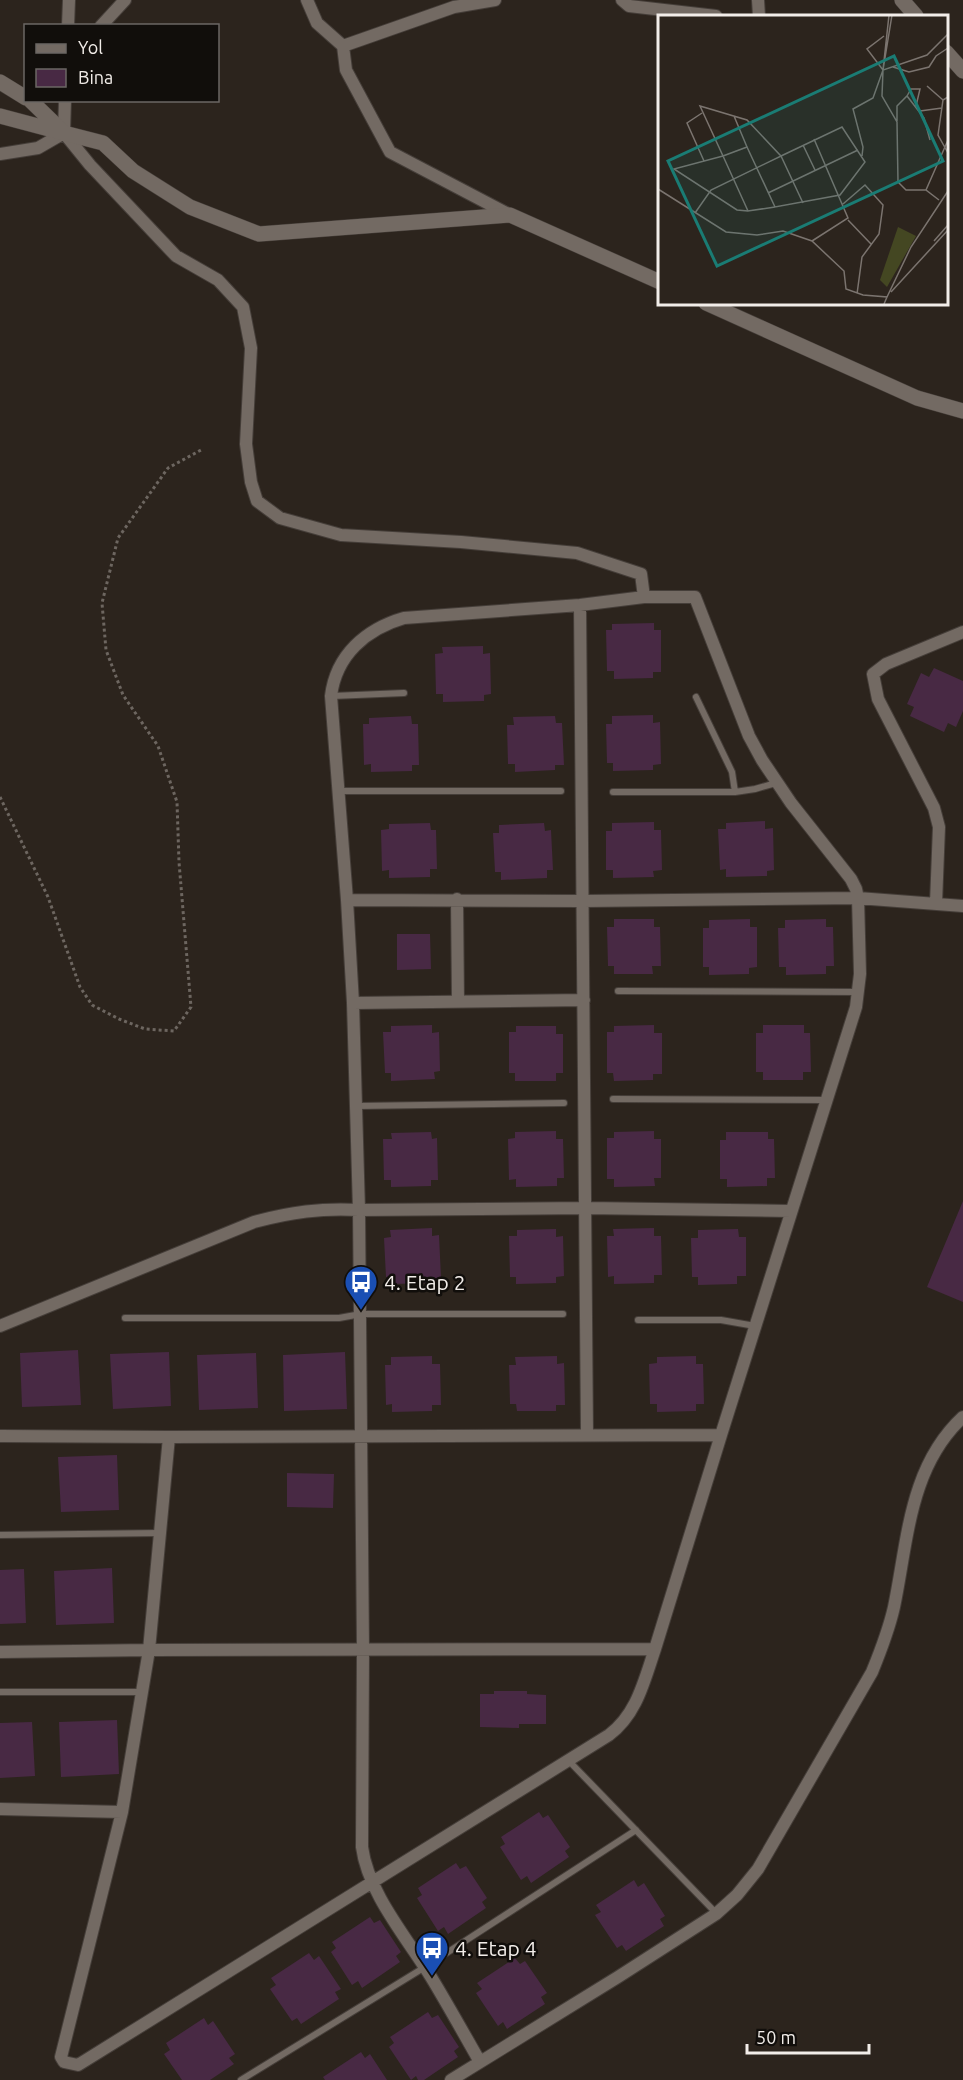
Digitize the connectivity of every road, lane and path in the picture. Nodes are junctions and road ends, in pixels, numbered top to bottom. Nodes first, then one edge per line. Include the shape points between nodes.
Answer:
1 (69, 0) edge
2 (125, 0) edge
3 (307, 0) edge
4 (495, 0) edge
5 (622, 0) edge
6 (758, 0) edge
7 (902, 0) edge
8 (453, 4) edge
9 (707, 15) edge
10 (759, 15) edge
11 (915, 15) edge
12 (68, 24) edge
13 (103, 24) edge
14 (343, 46) junction
15 (948, 54) edge
16 (963, 71) edge
17 (0, 82) edge
18 (24, 97) edge
19 (32, 102) edge
20 (65, 102) edge
21 (0, 116) edge
22 (64, 133) junction
23 (0, 154) edge
24 (510, 215) junction
25 (658, 281) edge
26 (708, 304) edge
27 (963, 411) edge
28 (201, 450) dead end
29 (644, 597) junction
30 (580, 605) junction
31 (963, 632) edge
32 (404, 693) dead end
33 (331, 696) junction
34 (696, 697) dead end
35 (776, 783) junction
36 (338, 791) junction
37 (561, 791) dead end
38 (614, 792) dead end
39 (735, 792) junction
40 (0, 797) edge
41 (858, 898) junction
42 (457, 899) junction
43 (347, 900) junction
44 (583, 901) junction
45 (936, 903) junction
46 (963, 906) edge
47 (618, 992) dead end
48 (858, 992) junction
49 (584, 1000) junction
50 (458, 1002) junction
51 (353, 1003) junction
52 (613, 1099) dead end
53 (827, 1100) junction
54 (564, 1103) dead end
55 (356, 1106) junction
56 (586, 1208) junction
57 (359, 1210) junction
58 (791, 1211) junction
59 (361, 1314) junction
60 (563, 1314) dead end
61 (125, 1318) dead end
62 (638, 1320) dead end
63 (0, 1326) edge
64 (755, 1326) junction
65 (963, 1418) edge
66 (587, 1435) junction
67 (721, 1435) junction
68 (0, 1436) edge
69 (169, 1437) junction
70 (361, 1437) junction
71 (160, 1533) junction
72 (0, 1535) edge
73 (655, 1649) junction
74 (149, 1650) junction
75 (363, 1650) junction
76 (0, 1652) edge
77 (0, 1692) edge
78 (142, 1692) junction
79 (568, 1760) junction
80 (0, 1809) edge
81 (122, 1812) junction
82 (636, 1830) junction
83 (371, 1883) junction
84 (716, 1914) junction
85 (425, 1967) junction
86 (480, 2062) junction
87 (241, 2080) edge
88 (451, 2080) edge

1 - 12 street
2 - 13 street
3 - 14 street via 318,23
4 - 8 street
5 - 9 street via 628,6
6 - 10 street
7 - 11 street
8 - 14 street
14 - 24 street via 346,70 390,152
15 - 16 street
17 - 18 street
19 - 22 street
20 - 22 street
21 - 22 street
22 - 23 street via 38,148
22 - 24 street via 103,142 133,171 190,207 259,234
22 - 29 street via 176,256 218,280 243,307 251,348 246,444 257,501 280,518 341,535 577,553 641,574
24 - 25 street
26 - 27 street via 917,398
28 - 40 path via 168,468 118,538 102,603 105,650 123,695 158,746 177,802 191,1007 174,1031 145,1029 92,1005 80,987 48,897
29 - 30 street
29 - 35 street via 695,597 749,736
30 - 33 street via 404,618 386,623 354,646 341,663
30 - 44 street
31 - 45 street via 886,664 873,674 878,699 934,808 939,827
32 - 33 lane
33 - 36 street
34 - 39 lane via 732,772
35 - 39 lane
35 - 41 street via 851,879
36 - 37 lane
36 - 43 street
38 - 39 lane
41 - 44 street
41 - 45 street
41 - 48 street
42 - 43 street
42 - 44 street
42 - 50 street
43 - 51 street
44 - 49 street
45 - 46 street
47 - 48 lane
48 - 53 street
49 - 50 street
49 - 56 street
50 - 51 street
51 - 55 street
52 - 53 lane
53 - 58 street
54 - 55 lane
55 - 57 street
56 - 57 street
56 - 58 street
56 - 66 street
57 - 59 street
57 - 63 street via 286,1213 254,1222
58 - 64 street
59 - 60 lane
59 - 61 lane via 339,1318
59 - 70 street
62 - 64 lane via 721,1320
64 - 67 street
65 - 84 street via 943,1440 919,1483 894,1606 872,1672 758,1869
66 - 67 street
66 - 70 street
67 - 73 street
68 - 69 street
69 - 70 street
69 - 71 street
70 - 75 street
71 - 72 lane
71 - 74 street
73 - 75 street
73 - 79 street via 628,1717 609,1735
74 - 75 street
74 - 76 street
74 - 78 street
75 - 83 street via 362,1847
77 - 78 lane
78 - 81 street
79 - 82 lane
79 - 83 street
80 - 81 street
81 - 83 street via 61,2056 68,2063 83,2063
82 - 84 lane
82 - 85 lane
83 - 85 street
84 - 86 street
85 - 86 street
85 - 87 lane
86 - 88 street

